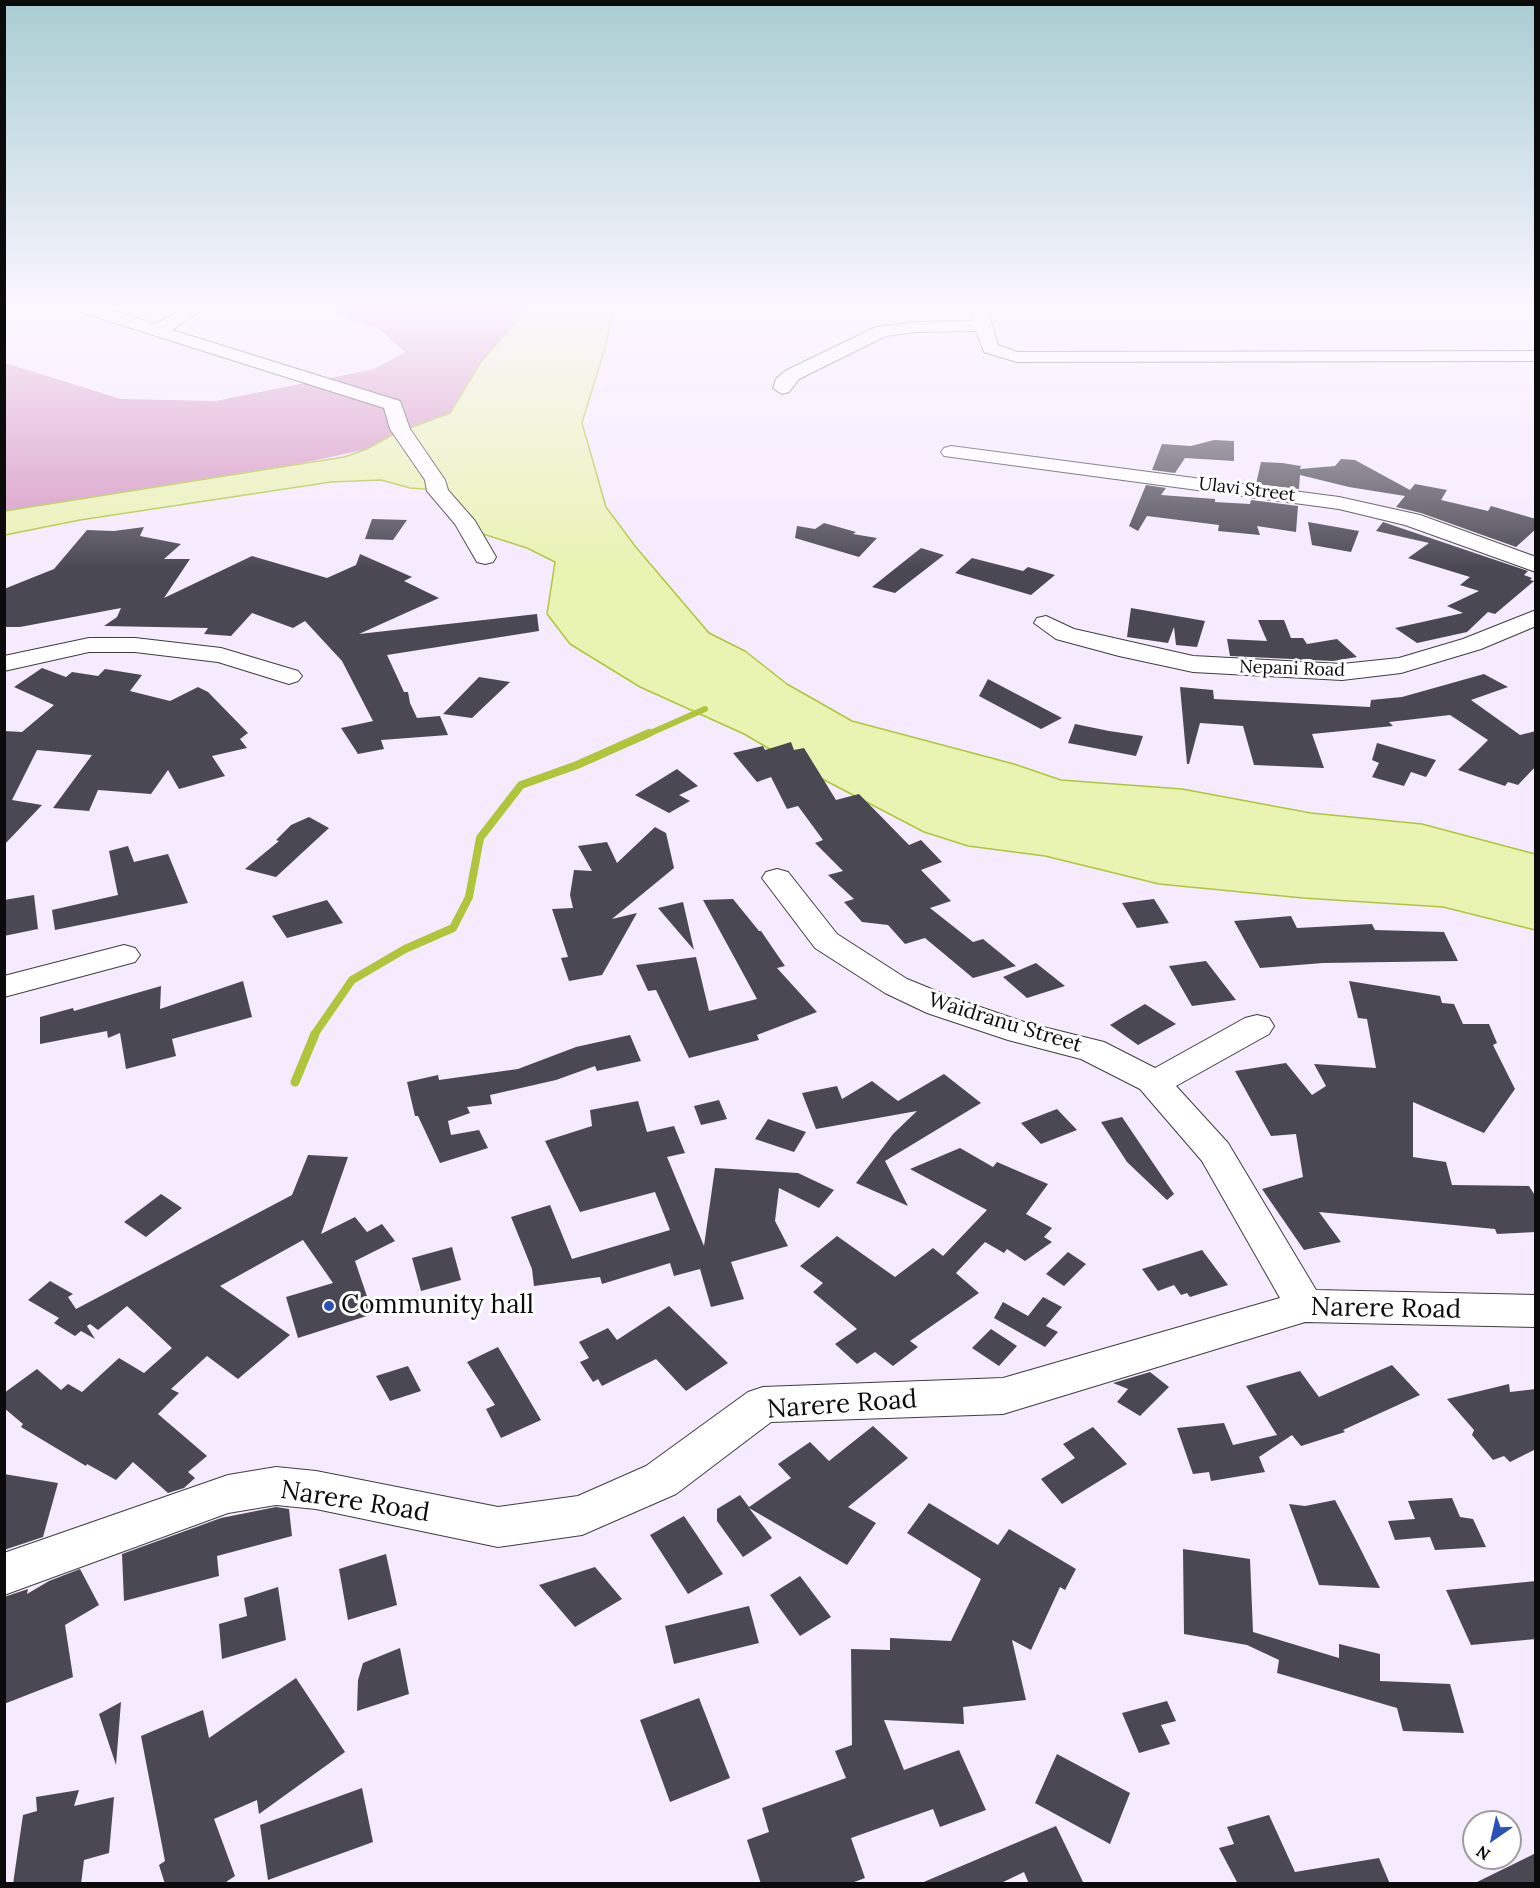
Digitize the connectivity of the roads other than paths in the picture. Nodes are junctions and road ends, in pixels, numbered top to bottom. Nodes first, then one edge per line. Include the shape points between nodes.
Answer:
1 (359, 394) edge
2 (951, 452) dead end
3 (485, 557) dead end
4 (1536, 565) edge
5 (1536, 617) edge
6 (1046, 623) dead end
7 (4, 664) edge
8 (289, 676) dead end
9 (777, 878) dead end
10 (124, 954) dead end
11 (4, 987) edge
12 (1257, 1026) dead end
13 (1152, 1081) junction
14 (1305, 1306) junction
15 (1536, 1311) edge
16 (4, 1574) edge

1 - 3 street via 393,405 400,429
2 - 4 street, Ulavi Street via 1339,502 1412,520
5 - 6 street, Nepani Road via 1472,645 1401,665 1342,672 1193,664 1065,634
7 - 8 street via 88,645 135,645 221,655
9 - 13 street, Waidranu Street via 826,941 896,986 1020,1032 1092,1050
10 - 11 street
12 - 13 street via 1173,1075
13 - 14 street via 1215,1152
14 - 15 street, Narere Road
14 - 16 street, Narere Road via 1003,1396 763,1405 661,1480 582,1515 498,1527 316,1490 276,1486 228,1494

